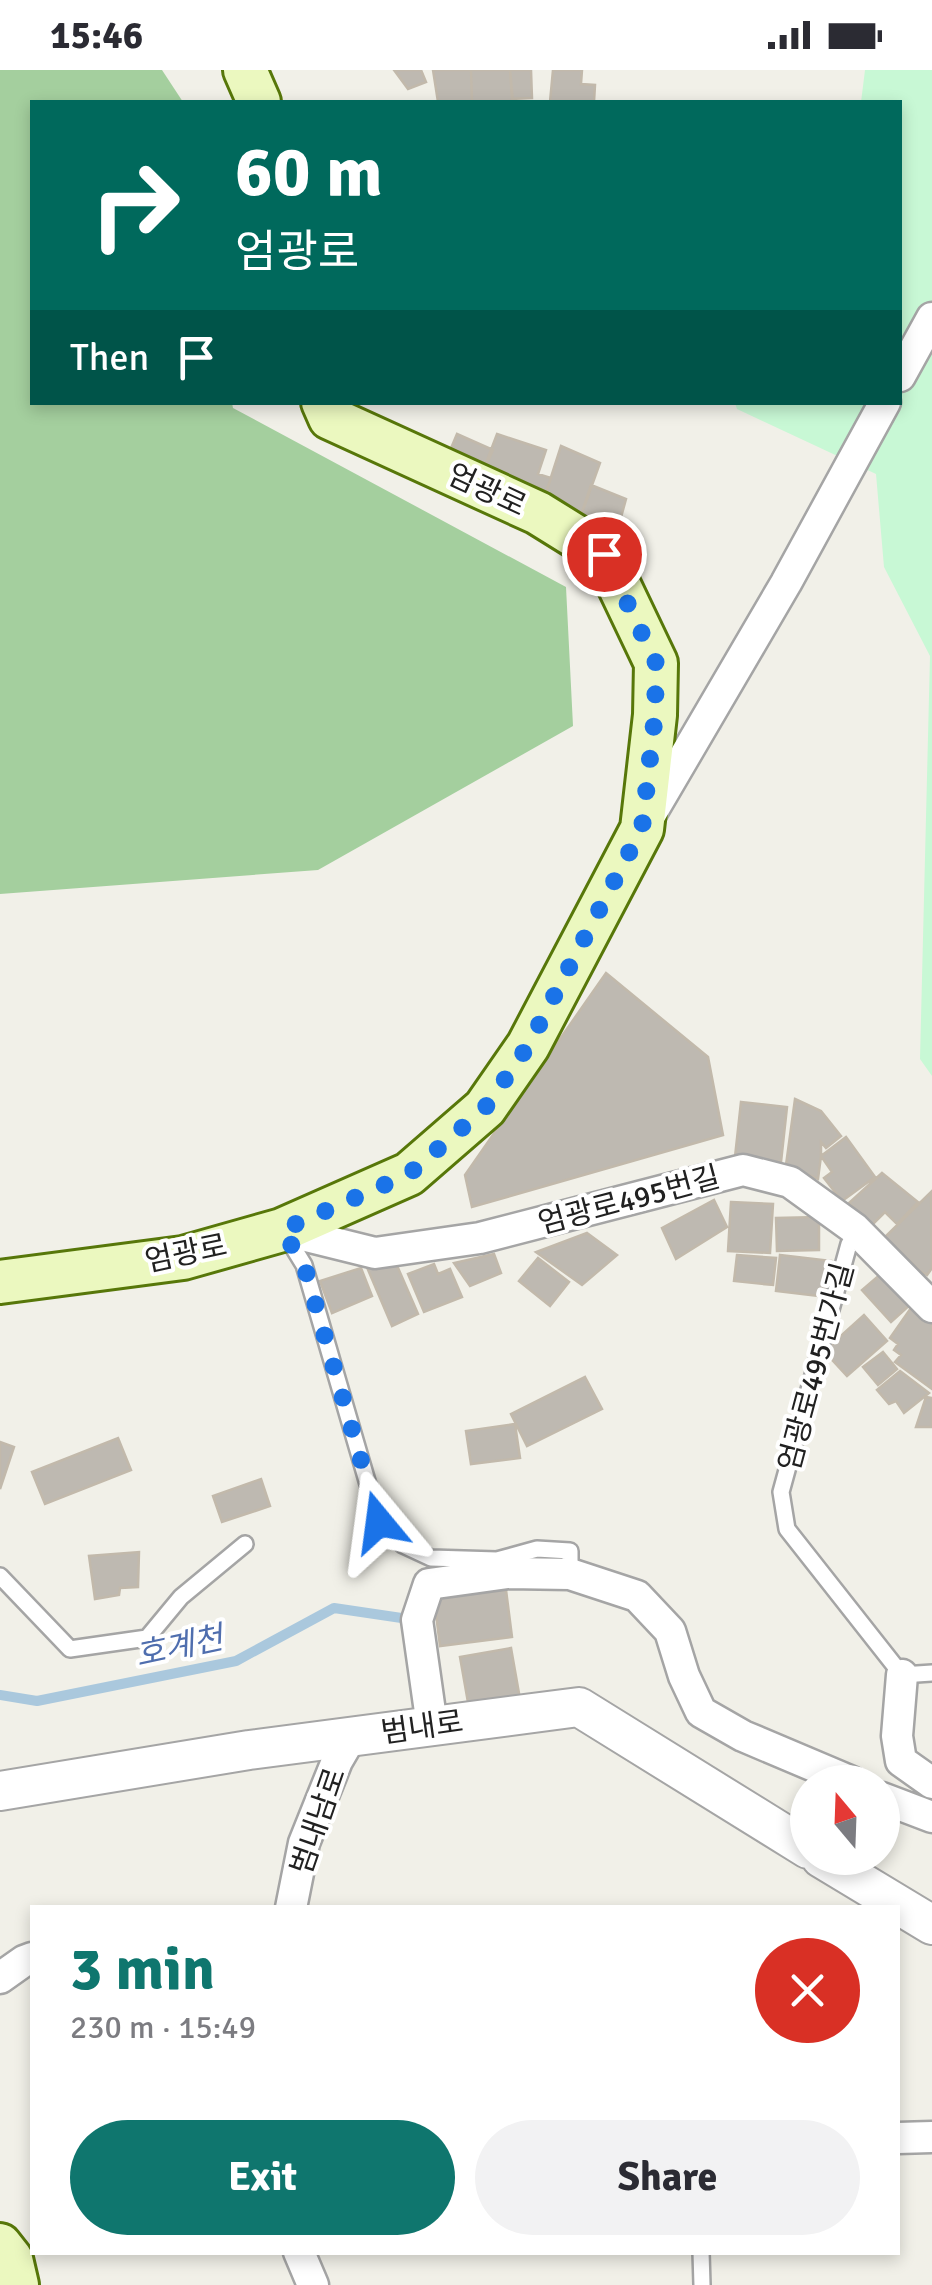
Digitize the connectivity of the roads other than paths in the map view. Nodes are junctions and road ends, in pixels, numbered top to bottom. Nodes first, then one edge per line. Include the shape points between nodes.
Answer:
1 (245, 70) edge
2 (258, 100) edge
3 (932, 318) edge
4 (902, 372) edge
5 (324, 405) edge
6 (883, 405) edge
7 (642, 828) junction
8 (282, 1230) junction
9 (863, 1236) junction
10 (0, 1282) edge
11 (932, 1307) edge
12 (245, 1544) dead end
13 (570, 1574) junction
14 (0, 1576) edge
15 (917, 1674) edge
16 (432, 1726) junction
17 (350, 1737) junction
18 (812, 1765) edge
19 (932, 1782) edge
20 (0, 1792) edge
21 (900, 1805) edge
22 (932, 1817) edge
23 (790, 1838) edge
24 (837, 1875) edge
25 (856, 1896) edge
26 (292, 1905) edge
27 (880, 1905) edge
28 (900, 1913) edge
29 (932, 1925) edge
30 (30, 1959) edge
31 (0, 1978) edge
32 (932, 2137) edge
33 (900, 2138) edge
34 (0, 2245) edge
35 (300, 2255) edge
36 (701, 2255) edge
37 (16, 2285) edge
38 (313, 2285) edge
39 (702, 2285) edge

1 - 2 main road
3 - 4 street
5 - 7 main road, 엄광로 via 330,418 538,513 604,554 656,663
6 - 7 street
7 - 8 main road, 엄광로 via 528,1046 485,1108 409,1174
8 - 9 street, 엄광로495번길 via 374,1253 480,1238 742,1170 790,1182
8 - 10 main road, 엄광로 via 183,1258
8 - 13 lane via 304,1265 379,1522 403,1545 431,1558 497,1560 538,1549 570,1551
9 - 11 street, 엄광로495번길
9 - 15 lane, 엄광로495번가길 via 849,1244 782,1492 787,1529 804,1553
12 - 14 lane via 181,1597 147,1638 70,1649
13 - 16 street via 508,1573 429,1584 417,1620
13 - 18 street via 637,1596 670,1631 701,1712
15 - 19 street via 897,1736 900,1761
16 - 17 street, 범내로
16 - 23 street, 범내로 via 579,1706
17 - 20 street, 범내로
17 - 26 street, 범내남로 via 304,1843
21 - 22 street
24 - 25 street
25 - 27 street
28 - 29 street
30 - 31 street
32 - 33 street
34 - 37 main road
35 - 38 street
36 - 39 lane

